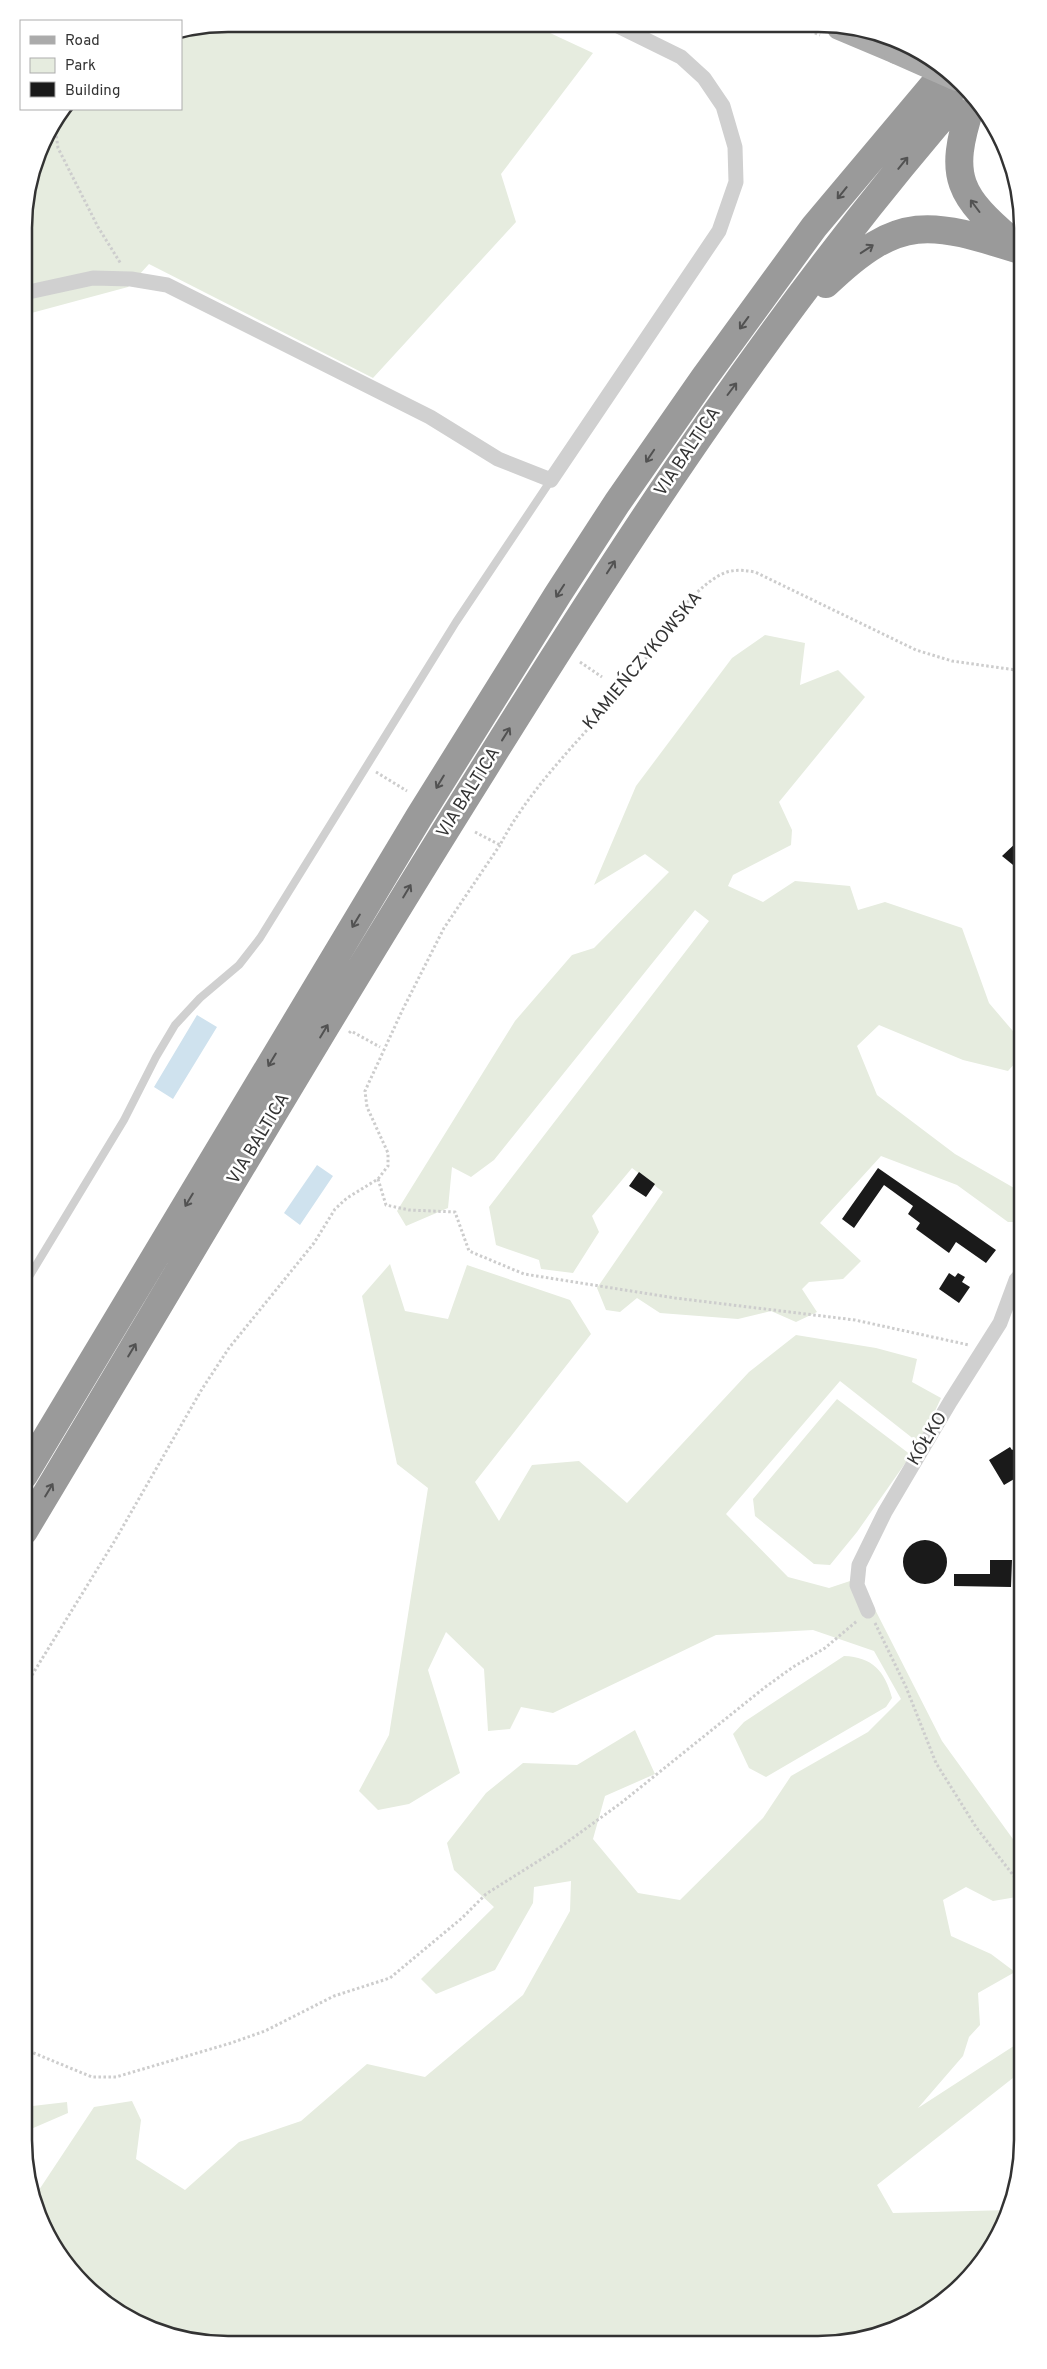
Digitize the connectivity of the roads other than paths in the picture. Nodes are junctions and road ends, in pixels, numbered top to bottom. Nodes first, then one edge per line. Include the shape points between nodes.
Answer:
1 (631, 32) edge
2 (860, 37) edge
3 (926, 65) edge
4 (928, 67) edge
5 (941, 76) edge
6 (962, 95) edge
7 (971, 105) edge
8 (872, 156) junction
9 (1014, 243) edge
10 (1014, 248) edge
11 (32, 291) edge
12 (767, 341) junction
13 (551, 480) junction
14 (32, 1272) edge
15 (1014, 1285) edge
16 (32, 1462) edge
17 (32, 1518) edge
18 (868, 1611) road end

1 - 13 street via 681,56 704,78 723,106 735,147 736,182 719,231
2 - 3 main road, bridge
4 - 8 highway
5 - 8 highway, VIA BALTICA
12 -> 6 highway, VIA BALTICA via 892,177
9 -> 7 highway via 983,217 962,185 958,166 959,144
8 -> 16 highway, VIA BALTICA via 814,228 704,378 558,594 398,850
12 -> 10 highway via 848,262 895,234 916,228 938,228
11 - 13 street via 93,278 167,285 430,417 498,459
17 -> 12 highway, VIA BALTICA via 422,867 642,519
13 - 14 lane via 456,622 260,938 238,964 174,1025 124,1120
15 - 18 street, KÓŁKO via 1000,1323 885,1512 859,1565 857,1585

